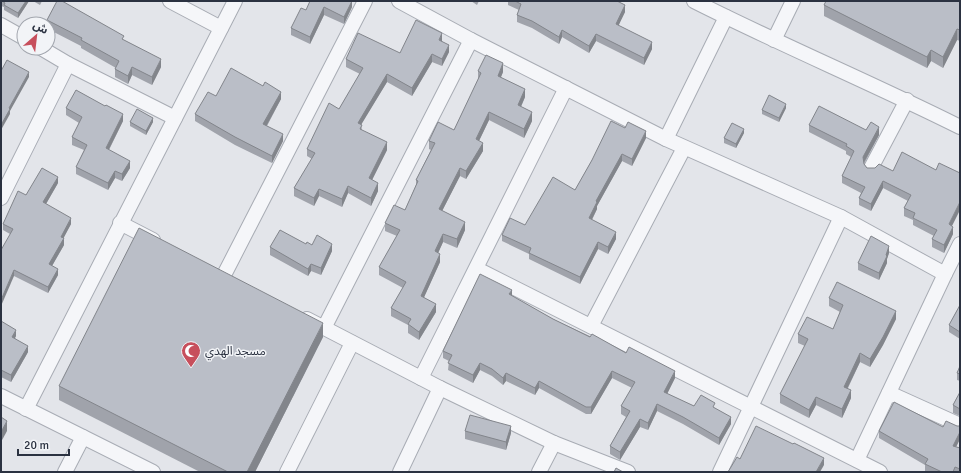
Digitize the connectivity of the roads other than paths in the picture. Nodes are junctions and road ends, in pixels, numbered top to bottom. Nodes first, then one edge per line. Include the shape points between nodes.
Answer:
1 (170, 1) edge
2 (235, 1) edge
3 (365, 1) edge
4 (399, 1) edge
5 (694, 1) edge
6 (793, 1) edge
7 (726, 18) junction
8 (1, 25) edge
9 (221, 28) junction
10 (16, 33) edge
11 (471, 40) junction
12 (774, 40) junction
13 (54, 56) edge
14 (68, 64) junction
15 (566, 88) junction
16 (907, 100) junction
17 (175, 118) junction
18 (960, 127) edge
19 (666, 139) junction
20 (684, 148) junction
21 (871, 168) edge
22 (1, 198) edge
23 (840, 217) junction
24 (120, 223) junction
25 (162, 244) edge
26 (960, 244) edge
27 (210, 268) edge
28 (477, 269) junction
29 (945, 274) junction
30 (224, 275) junction
31 (237, 282) edge
32 (297, 314) edge
33 (591, 326) junction
34 (324, 328) junction
35 (352, 343) junction
36 (421, 378) junction
37 (440, 388) junction
38 (889, 394) junction
39 (1, 396) edge
40 (752, 406) junction
41 (26, 408) junction
42 (960, 425) edge
43 (83, 437) junction
44 (554, 443) junction
45 (857, 460) junction
46 (65, 472) edge
47 (153, 472) edge
48 (287, 472) edge
49 (400, 472) edge
50 (539, 472) edge
51 (628, 472) edge
52 (720, 472) edge
53 (880, 472) edge

1 - 9 street
2 - 9 street
3 - 30 street
4 - 11 street
5 - 7 street
6 - 12 street
7 - 12 street
7 - 19 street
8 - 10 street
9 - 17 street
11 - 15 street
11 - 34 street
12 - 16 street
13 - 14 street
14 - 17 street
14 - 22 street
15 - 19 street
15 - 28 street
16 - 18 street
16 - 21 street
17 - 24 street
19 - 20 street
20 - 23 street
20 - 33 street
23 - 29 street
23 - 40 street
24 - 25 street
24 - 41 street
26 - 29 street
27 - 30 street
28 - 33 street
28 - 36 street
29 - 38 street
30 - 31 street
32 - 34 street
33 - 40 street
34 - 35 street
35 - 36 street
35 - 48 street
36 - 37 street
37 - 44 street
37 - 49 street
38 - 42 street
38 - 45 street
39 - 41 street
40 - 45 street
40 - 52 street
41 - 43 street
43 - 46 street
43 - 47 street
44 - 50 street
44 - 51 street
45 - 53 street

